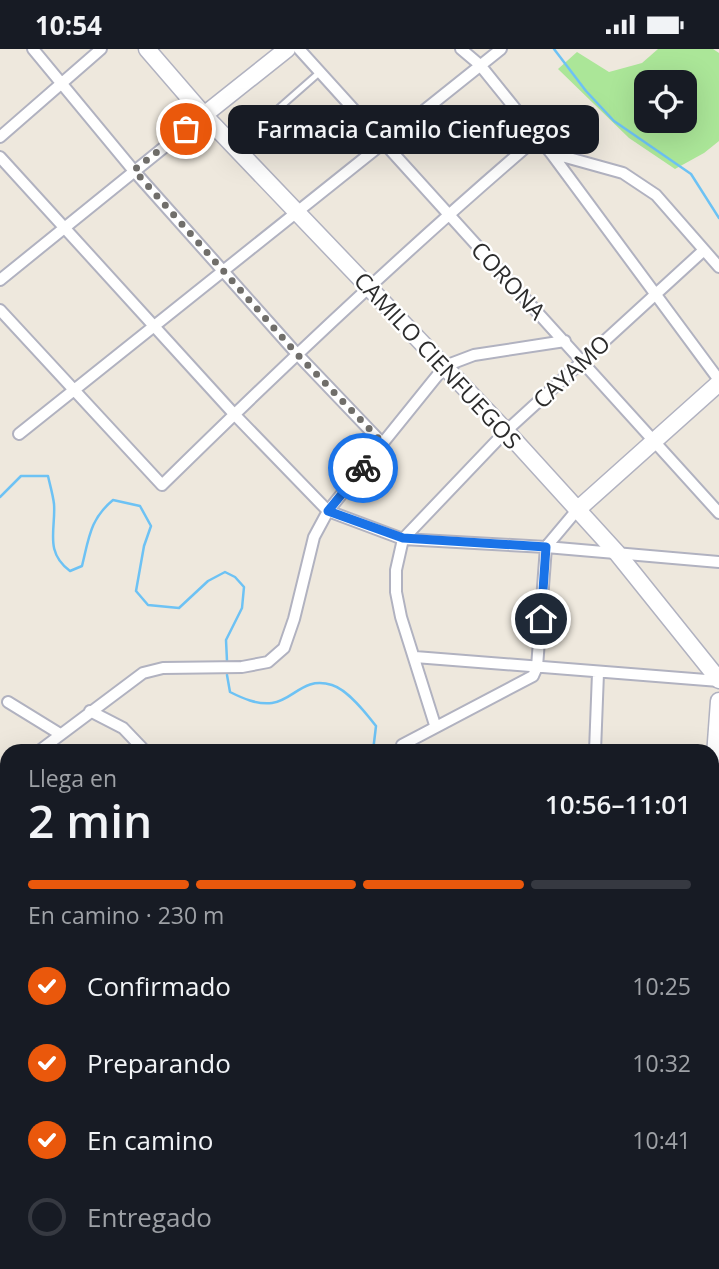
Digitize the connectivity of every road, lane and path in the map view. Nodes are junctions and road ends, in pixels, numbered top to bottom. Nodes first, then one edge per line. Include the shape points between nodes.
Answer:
1 (33, 49) edge
2 (101, 49) edge
3 (147, 49) edge
4 (287, 49) edge
5 (299, 49) edge
6 (461, 49) edge
7 (501, 49) edge
8 (480, 65) junction
9 (320, 72) junction
10 (61, 82) junction
11 (204, 115) junction
12 (262, 123) dead end
13 (0, 137) edge
14 (538, 137) junction
15 (230, 141) junction
16 (382, 143) junction
17 (371, 153) junction
18 (551, 153) junction
19 (0, 157) edge
20 (134, 170) junction
21 (296, 212) junction
22 (448, 214) junction
23 (64, 228) junction
24 (704, 250) junction
25 (719, 267) edge
26 (224, 270) junction
27 (0, 280) edge
28 (371, 287) junction
29 (655, 293) junction
30 (0, 310) edge
31 (154, 326) junction
32 (565, 341) junction
33 (297, 354) junction
34 (582, 360) junction
35 (445, 366) junction
36 (719, 382) edge
37 (73, 390) junction
38 (234, 414) junction
39 (506, 431) junction
40 (19, 434) dead end
41 (654, 441) junction
42 (383, 443) junction
43 (577, 510) junction
44 (328, 511) junction
45 (719, 513) edge
46 (403, 538) junction
47 (546, 547) junction
48 (617, 553) junction
49 (719, 562) edge
50 (415, 657) junction
51 (537, 667) junction
52 (598, 673) junction
53 (719, 681) edge
54 (719, 701) edge
55 (8, 702) dead end
56 (90, 711) junction
57 (435, 725) junction
58 (61, 734) junction
59 (48, 744) edge
60 (138, 744) edge
61 (409, 744) edge
62 (595, 744) edge
63 (716, 744) edge

1 - 10 street
2 - 10 street
3 - 11 street, CAMILO CIENFUEGOS
4 - 11 street
5 - 9 street, CORONA
6 - 8 street
7 - 8 street
8 - 14 street
8 - 16 street
9 - 12 lane
9 - 16 street, CORONA
10 - 13 street
10 - 20 street
11 - 15 street, CAMILO CIENFUEGOS
11 - 20 street
14 - 18 street
14 - 22 street
15 - 17 path via 279,138
15 - 21 street, CAMILO CIENFUEGOS
16 - 17 street
16 - 22 street, CORONA
17 - 21 street
18 - 24 street via 623,173 656,195
18 - 29 street
19 - 23 street
20 - 23 street
20 - 26 street
21 - 26 street
21 - 28 street, CAMILO CIENFUEGOS
22 - 28 street
22 - 32 street, CORONA
23 - 27 street
23 - 31 street
24 - 25 street
24 - 29 street, CAYAMO
26 - 31 street
26 - 33 street
28 - 33 street
28 - 35 street, CAMILO CIENFUEGOS
29 - 34 street, CAYAMO
29 - 36 street
30 - 37 street
31 - 37 street
31 - 38 street
32 - 34 street, CORONA
32 - 35 street via 474,355
33 - 38 street
33 - 42 street
34 - 39 street, CAYAMO
34 - 41 street, CORONA
35 - 39 street, CAMILO CIENFUEGOS
35 - 42 street
36 - 41 street
37 - 38 street via 162,485
37 - 40 street
38 - 44 street
39 - 43 street, CAMILO CIENFUEGOS
39 - 46 street, CAYAMO
41 - 43 street
41 - 45 street, CORONA
42 - 44 street
43 - 47 street
43 - 48 street, CAMILO CIENFUEGOS
44 - 46 street
44 - 56 street via 314,537 284,648 268,662 242,667 163,667 143,673
46 - 47 street
46 - 50 street via 396,592
47 - 48 street
47 - 51 street
48 - 49 street
48 - 53 street, CAMILO CIENFUEGOS
50 - 51 street
50 - 57 street
51 - 52 street
51 - 57 street via 533,676
52 - 53 street
52 - 62 street
54 - 63 street
55 - 58 street
56 - 58 street
56 - 60 street via 123,728
57 - 61 street
58 - 59 street

